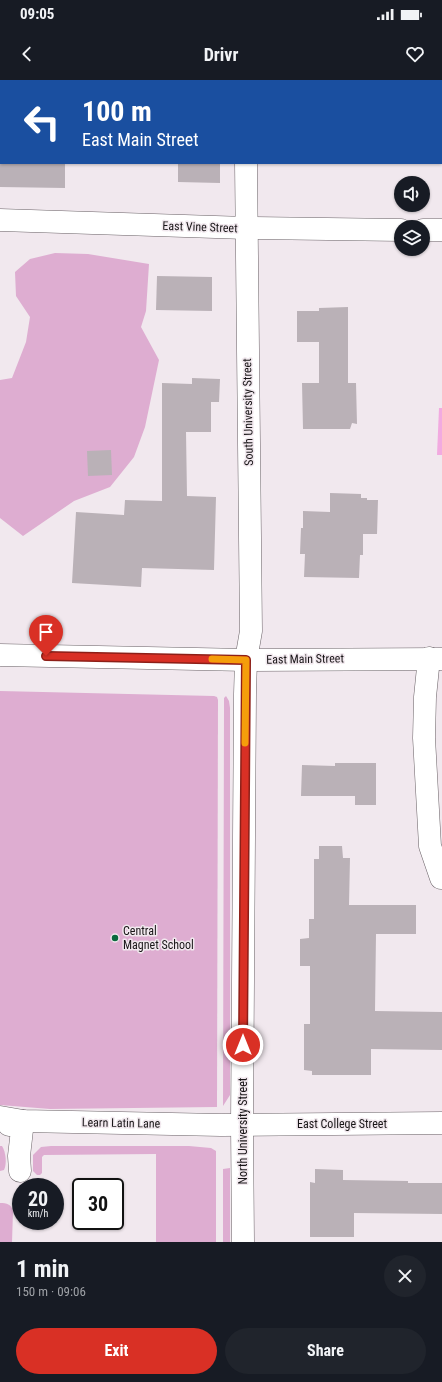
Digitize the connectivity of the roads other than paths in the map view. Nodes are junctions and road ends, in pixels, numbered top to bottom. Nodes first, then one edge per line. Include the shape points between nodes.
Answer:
1 (246, 164) edge
2 (0, 220) edge
3 (246, 228) junction
4 (394, 230) edge
5 (430, 230) edge
6 (442, 230) edge
7 (0, 655) edge
8 (435, 658) edge
9 (246, 660) junction
10 (440, 878) dead end
11 (0, 1117) edge
12 (23, 1121) junction
13 (442, 1123) edge
14 (242, 1125) junction
15 (0, 1127) edge
16 (20, 1171) dead end
17 (243, 1242) edge

1 - 3 street, South University Street
2 - 3 street, East Vine Street
3 - 4 street, East Vine Street
3 - 9 street, South University Street via 250,631
5 - 6 street
7 - 9 street, East Main Street
8 - 9 street, East Main Street
8 - 10 street via 425,697 424,738 430,846
9 - 14 street, North University Street
11 - 12 street, Learn Latin Lane
12 - 14 street, Learn Latin Lane
12 - 15 street
12 - 16 street
13 - 14 street, East College Street
14 - 17 street, North University Street

